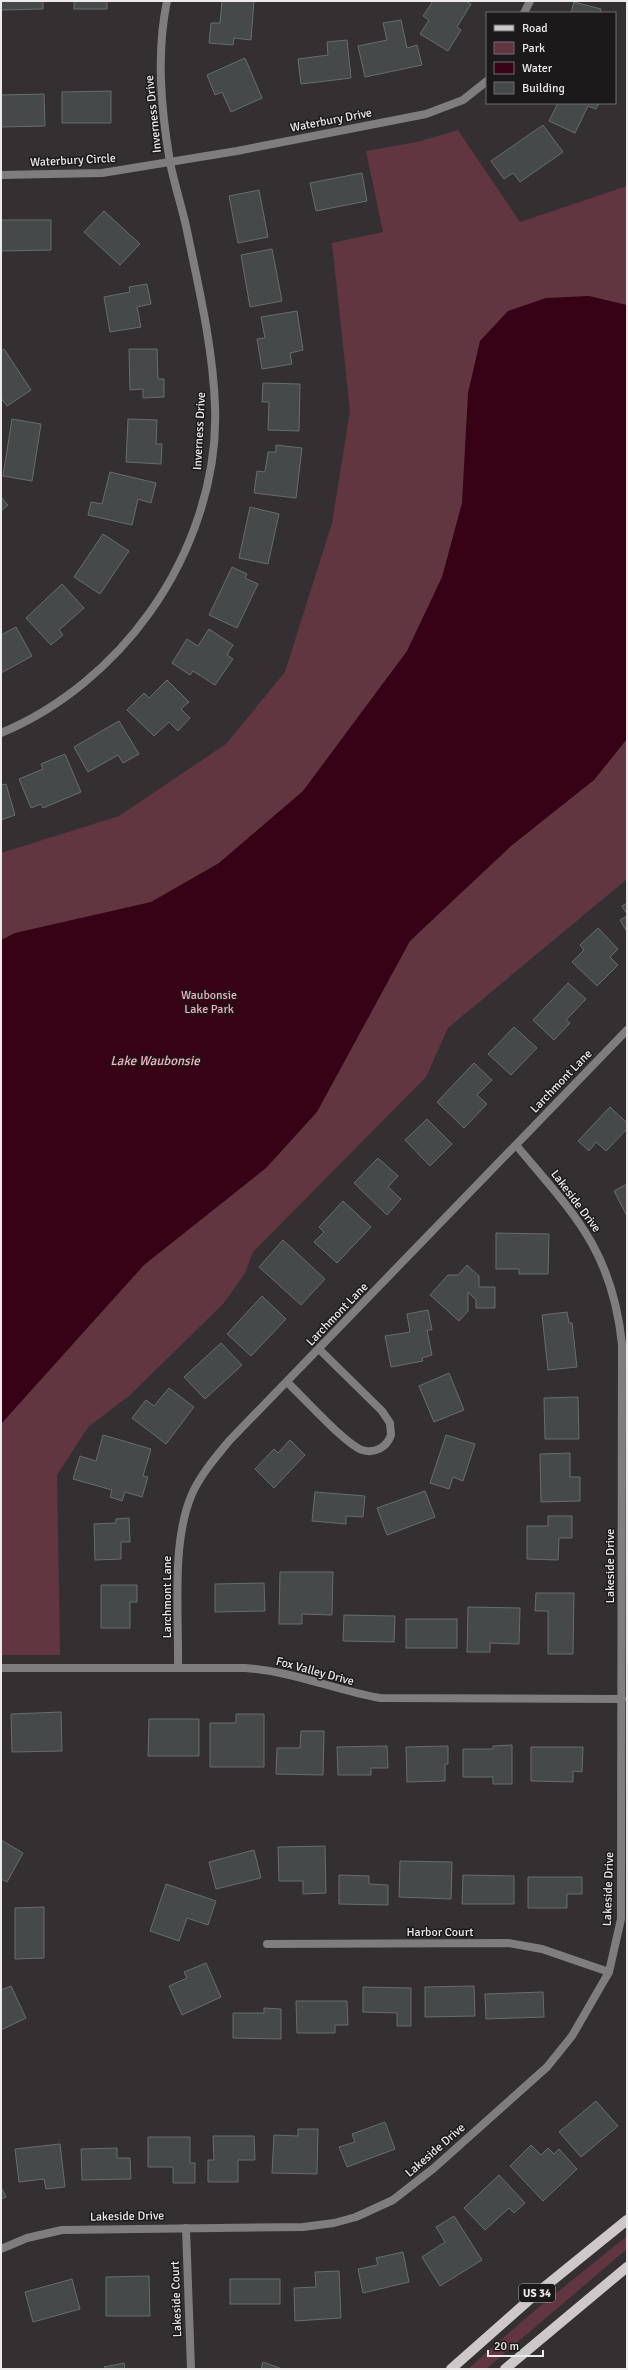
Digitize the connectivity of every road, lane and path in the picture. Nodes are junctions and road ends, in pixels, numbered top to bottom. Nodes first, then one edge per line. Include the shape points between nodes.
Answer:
1 (167, 1) edge
2 (530, 1) edge
3 (524, 12) edge
4 (486, 81) edge
5 (170, 162) junction
6 (1, 175) edge
7 (1, 733) edge
8 (627, 1030) edge
9 (516, 1145) junction
10 (320, 1350) junction
11 (287, 1382) junction
12 (1, 1668) edge
13 (178, 1668) junction
14 (622, 1699) junction
15 (267, 1944) dead end
16 (609, 1972) junction
17 (627, 2220) edge
18 (186, 2228) junction
19 (1, 2248) edge
20 (627, 2267) edge
21 (191, 2369) edge
22 (451, 2369) edge
23 (505, 2369) edge

1 - 5 street, Inverness Drive via 160,55
2 - 3 street
4 - 5 street, Waterbury Drive via 463,100 426,114
5 - 6 street, Waterbury Circle via 102,173
5 - 7 street, Inverness Drive via 186,225 213,369 213,451 203,503 175,574 141,625 111,661 61,700
8 - 9 street, Larchmont Lane
9 - 10 street, Larchmont Lane
9 - 14 street, Lakeside Drive via 588,1234 607,1273 620,1319
10 - 11 street, Larchmont Lane
10 - 11 street via 387,1417 391,1435 386,1444 376,1451 354,1446
11 - 13 street, Larchmont Lane via 211,1462 187,1507 179,1546
12 - 13 street, Fox Valley Drive
13 - 14 street, Fox Valley Drive via 262,1669 380,1698
14 - 16 street, Lakeside Drive via 621,1919
15 - 16 street, Harbor Court via 508,1943 542,1949
16 - 18 street, Lakeside Drive via 576,2030 547,2067 434,2168 392,2200 356,2217 320,2225
17 - 22 main road, US 34 via 537,2293
18 - 19 street, Lakeside Drive via 62,2230 27,2238
18 - 21 street, Lakeside Court
20 - 23 main road

